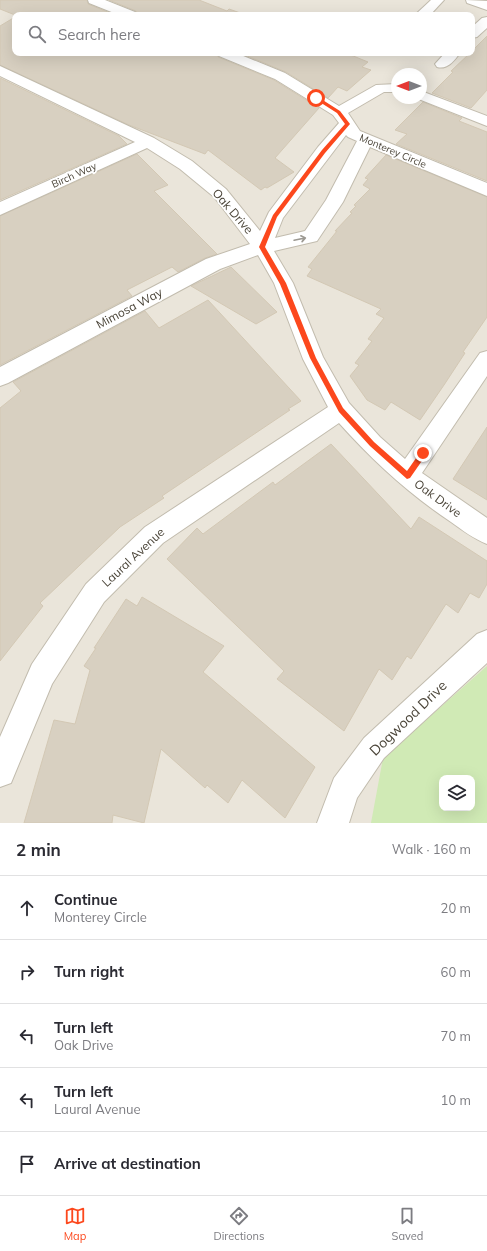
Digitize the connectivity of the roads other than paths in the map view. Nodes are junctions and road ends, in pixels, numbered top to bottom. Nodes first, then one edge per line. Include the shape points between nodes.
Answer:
1 (94, 0) edge
2 (438, 0) edge
3 (123, 12) edge
4 (425, 12) edge
5 (487, 21) edge
6 (475, 31) edge
7 (231, 56) edge
8 (450, 56) edge
9 (442, 64) dead end
10 (0, 70) edge
11 (391, 88) edge
12 (427, 97) edge
13 (343, 118) junction
14 (487, 121) edge
15 (366, 140) junction
16 (148, 142) junction
17 (487, 190) edge
18 (0, 209) edge
19 (262, 247) junction
20 (487, 359) edge
21 (0, 377) edge
22 (341, 410) junction
23 (407, 476) junction
24 (487, 532) edge
25 (487, 644) edge
26 (0, 772) edge
27 (333, 823) edge

1 - 3 street
2 - 4 street
5 - 6 street
7 - 13 street, Monterey Circle via 280,76
8 - 9 street
10 - 16 street, Oak Drive
11 - 13 street via 381,88
12 - 14 street
13 - 15 street, Monterey Circle via 354,134
13 - 19 street via 324,152 275,216
15 - 17 street, Monterey Circle
19 -> 15 street, Mimosa Way via 311,236 334,202
16 - 18 street, Birch Way
16 - 19 street, Oak Drive via 186,165 220,193
19 - 21 street, Mimosa Way via 213,264
19 - 22 street, Oak Drive via 283,283 313,358
20 - 23 street
22 - 23 street, Oak Drive via 372,444
22 - 26 street, Laural Avenue via 154,535 95,592 42,674
23 - 24 street, Oak Drive
25 - 27 street, Dogwood Drive via 374,748 345,789

